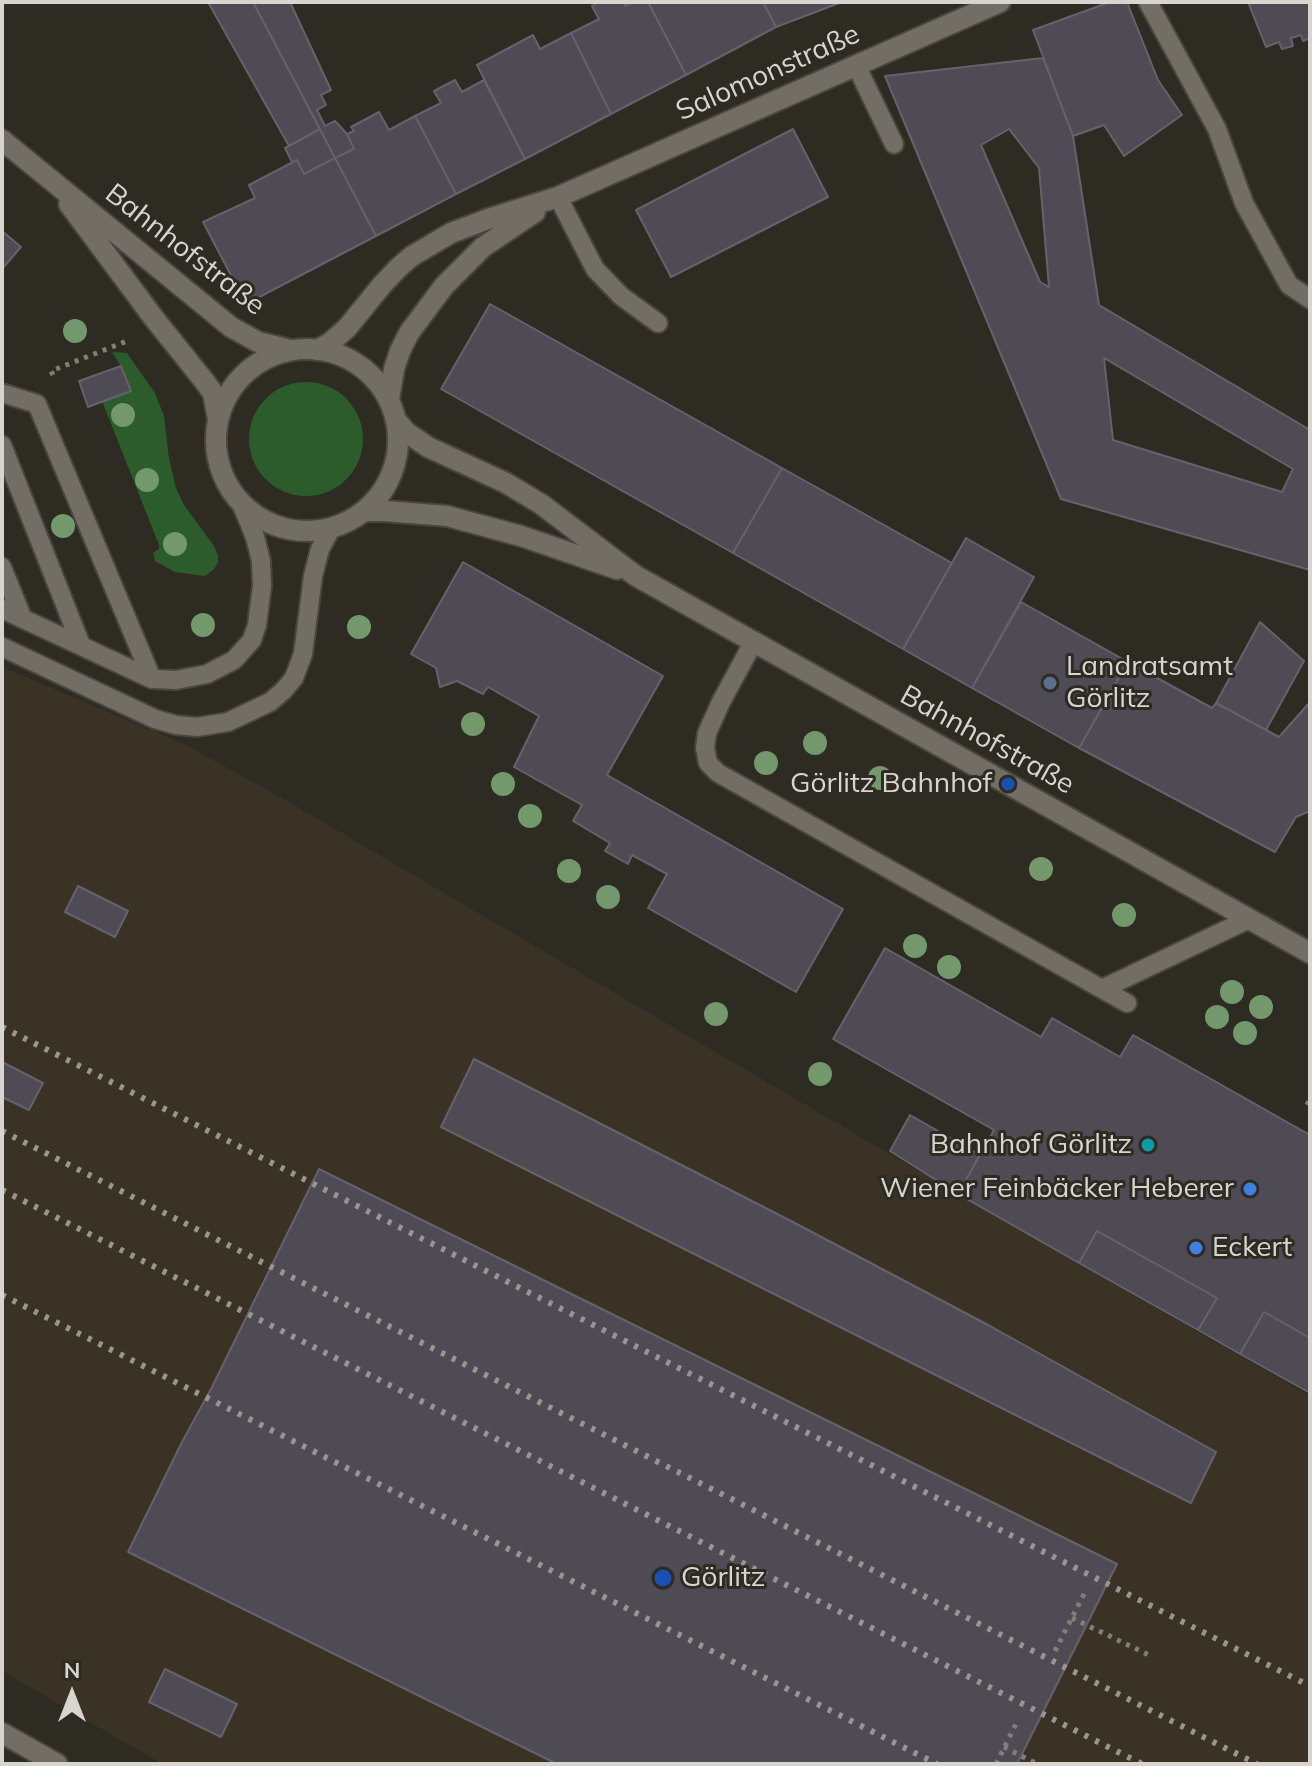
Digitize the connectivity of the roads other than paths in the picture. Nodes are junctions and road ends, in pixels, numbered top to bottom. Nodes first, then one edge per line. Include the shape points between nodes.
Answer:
1 (1000, 2) edge
2 (1148, 2) edge
3 (856, 65) junction
4 (2, 140) edge
5 (894, 144) dead end
6 (50, 179) junction
7 (558, 197) junction
8 (1310, 299) edge
9 (658, 323) dead end
10 (317, 350) junction
11 (292, 351) junction
12 (2, 393) edge
13 (389, 400) junction
14 (218, 420) junction
15 (396, 420) junction
16 (2, 445) edge
17 (241, 503) junction
18 (364, 511) junction
19 (332, 527) junction
20 (2, 567) edge
21 (636, 576) junction
22 (2, 609) edge
23 (23, 619) junction
24 (754, 641) junction
25 (81, 645) junction
26 (2, 647) edge
27 (152, 679) junction
28 (1249, 919) junction
29 (1310, 953) edge
30 (1102, 989) junction
31 (1127, 1003) dead end
32 (2, 1733) edge
33 (57, 1764) edge

1 - 3 main road, Salomonstraße
2 - 8 lane via 1217,129 1244,203 1289,285
3 - 5 lane
3 - 7 main road, Salomonstraße
4 - 6 main road, Bahnhofstraße
6 - 11 main road, Bahnhofstraße via 231,327 258,342
6 - 14 main road, Bahnhofstraße via 213,393
7 - 9 lane via 595,269
7 - 10 main road, Salomonstraße via 430,244 398,268 347,328
7 - 13 main road, Salomonstraße via 483,247 444,286 400,351
10 - 11 main road, Bahnhofstraße
10 - 13 main road, Bahnhofstraße via 359,366
11 - 14 main road, Bahnhofstraße via 270,357 243,376
12 - 27 lane via 37,404
13 - 15 main road, Bahnhofstraße
14 - 17 main road, Bahnhofstraße via 220,465
15 - 18 main road, Bahnhofstraße via 392,472
15 - 21 main road, Bahnhofstraße via 428,447 541,504
16 - 25 lane
17 - 19 main road, Bahnhofstraße via 273,525 302,530
17 - 27 lane via 261,561 261,606 252,640 234,660 207,674
18 - 19 main road, Bahnhofstraße
18 - 21 main road, Bahnhofstraße via 428,514 481,524
19 - 26 lane via 313,576 303,654 294,678 270,702 228,722 197,727 155,719
20 - 23 lane
21 - 24 main road, Bahnhofstraße
22 - 23 lane
23 - 25 lane
24 - 28 main road, Bahnhofstraße
24 - 30 lane via 707,733 708,763
25 - 27 lane
28 - 29 main road, Bahnhofstraße
28 - 30 lane
30 - 31 lane
32 - 33 main road

